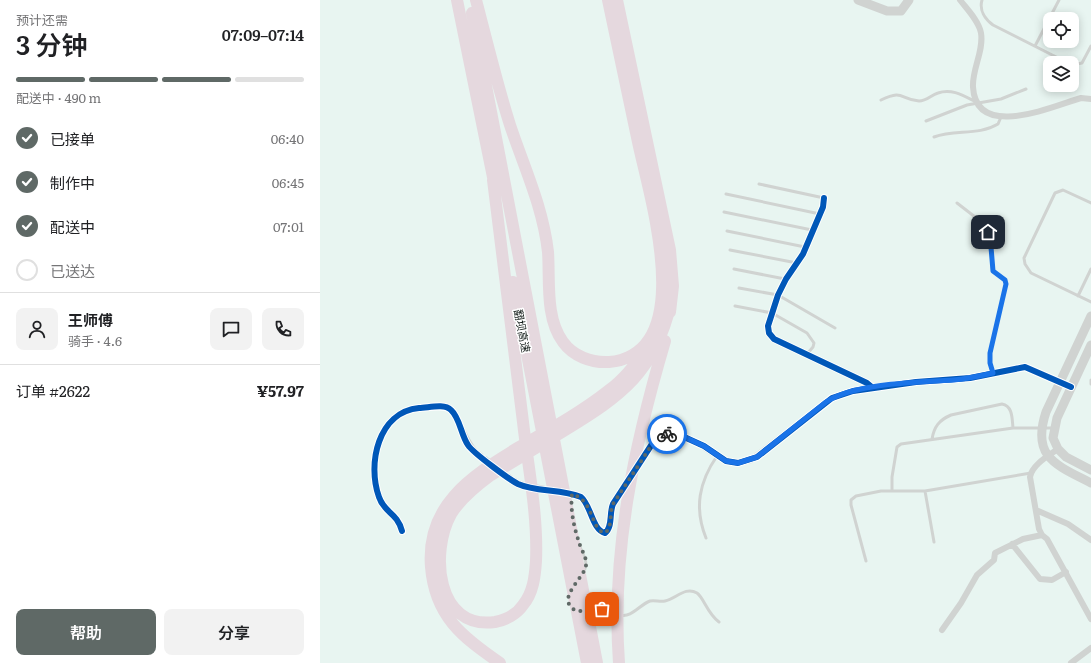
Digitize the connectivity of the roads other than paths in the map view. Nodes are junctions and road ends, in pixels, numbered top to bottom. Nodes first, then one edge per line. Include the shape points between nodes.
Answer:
1 (457, 0) edge
2 (469, 0) edge
3 (476, 0) edge
4 (608, 0) edge
5 (617, 0) edge
6 (858, 0) edge
7 (909, 0) edge
8 (960, 0) edge
9 (982, 0) edge
10 (1059, 0) edge
11 (1035, 46) junction
12 (1091, 46) edge
13 (1054, 56) edge
14 (1079, 64) edge
15 (1026, 89) dead end
16 (1090, 98) edge
17 (881, 100) dead end
18 (978, 103) junction
19 (1001, 117) junction
20 (926, 121) dead end
21 (934, 137) dead end
22 (493, 180) junction
23 (758, 184) dead end
24 (726, 194) dead end
25 (824, 198) joint
26 (957, 203) dead end
27 (1091, 203) edge
28 (724, 212) dead end
29 (820, 214) junction
30 (812, 230) junction
31 (727, 231) dead end
32 (805, 247) junction
33 (730, 250) dead end
34 (798, 264) junction
35 (734, 269) dead end
36 (1091, 269) edge
37 (786, 279) junction
38 (739, 288) dead end
39 (778, 295) junction
40 (1078, 296) junction
41 (1091, 302) edge
42 (671, 304) junction
43 (735, 306) dead end
44 (772, 313) junction
45 (1091, 316) edge
46 (836, 328) dead end
47 (655, 330) junction
48 (1091, 345) edge
49 (807, 354) junction
50 (993, 373) junction
51 (1091, 380) edge
52 (1060, 382) junction
53 (1091, 384) edge
54 (1071, 387) junction
55 (873, 388) junction
56 (539, 390) junction
57 (1014, 428) junction
58 (1041, 428) junction
59 (1054, 428) junction
60 (932, 439) junction
61 (1058, 449) junction
62 (477, 454) tunnel mouth
63 (717, 456) junction
64 (1047, 456) junction
65 (1091, 470) edge
66 (1031, 472) junction
67 (1091, 483) edge
68 (519, 484) tunnel mouth
69 (892, 490) junction
70 (925, 491) junction
71 (571, 503) dead end
72 (1036, 510) junction
73 (402, 531) dead end
74 (1042, 535) junction
75 (706, 538) dead end
76 (1091, 540) edge
77 (934, 542) dead end
78 (1012, 544) junction
79 (866, 561) dead end
80 (1066, 572) junction
81 (569, 597) dead end
82 (572, 608) dead end
83 (1091, 619) edge
84 (719, 622) dead end
85 (942, 630) dead end
86 (1091, 649) edge
87 (500, 663) edge
88 (587, 663) edge
89 (598, 663) edge
90 (619, 663) edge
91 (1071, 663) edge

1 - 22 highway, 翻坝高速
2 - 56 highway, 翻坝高速
3 - 47 highway via 509,122 540,208 547,243 552,315 557,333 568,349 577,355 606,362 616,361 635,353
4 - 47 highway via 661,251 664,284
5 - 42 highway via 670,250 673,286
6 - 7 street via 894,12 901,11
8 - 18 street via 981,32 981,49 973,86
9 - 11 lane via 981,8 988,21
10 - 11 lane
11 - 13 lane
12 - 14 lane via 1082,63
15 - 18 lane via 1001,99
16 - 19 street via 1081,98 1015,117
17 - 18 lane via 899,94 917,101 938,93 956,92
18 - 19 street via 987,112
18 - 20 lane
19 - 21 lane via 998,124 980,132 957,132
22 - 42 highway via 520,401 535,526 536,563 534,581 528,599 521,609 500,621 488,623 464,616 449,600 439,566 441,542 451,514 462,499 481,482 600,409 626,388 655,350
22 - 56 highway, 翻坝高速
23 - 25 lane
24 - 29 lane
25 - 29 street
26 - 50 lane via 984,226 990,240 993,271 1005,280 1006,284 990,353
27 - 40 lane via 1063,190 1055,193 1024,258 1024,264 1031,273
28 - 30 lane
29 - 30 street
30 - 32 street
31 - 32 lane
32 - 34 street
33 - 34 lane
34 - 37 street
35 - 37 lane
36 - 40 lane
37 - 39 street
38 - 39 lane
39 - 44 street
39 - 46 lane
40 - 41 lane
42 - 90 highway via 668,333 652,385 633,466 621,543 617,622
43 - 44 lane
44 - 49 street via 768,326 771,336
44 - 49 lane via 807,333 814,342
45 - 52 street
47 - 87 highway via 640,359 621,381 595,401 475,475 456,493 441,514 433,537 430,562 439,603 455,628 465,638
48 - 54 street
49 - 55 street via 867,382
50 - 52 street via 1025,367
50 - 55 street via 970,378
51 - 53 lane
52 - 54 street
52 - 58 street
54 - 59 street
55 - 63 street via 832,398 751,460 732,463
56 - 88 highway, 翻坝高速
56 - 89 highway, 翻坝高速
57 - 58 lane
57 - 60 lane
57 - 60 lane via 1010,408 1002,404 943,418
58 - 59 lane
58 - 64 street via 1041,442
59 - 61 street via 1053,438
60 - 69 lane via 898,445
61 - 64 street
61 - 65 street via 1066,457
62 - 73 street via 469,446 449,408 412,409 404,411 391,421 379,442 375,472 382,504 397,518
63 - 68 street via 704,446 682,436 668,434 659,437 613,504 610,527 605,533 598,529 584,500
63 - 75 lane via 705,475 699,511 700,524
64 - 66 street
64 - 67 street via 1060,467
66 - 70 lane
66 - 72 street
69 - 70 lane
69 - 79 lane via 856,496 852,500 851,505
70 - 77 lane
71 - 81 lane via 586,565
72 - 74 street
72 - 76 street via 1068,524
74 - 78 street
74 - 80 street via 1047,539
78 - 80 street via 1040,579 1052,580
78 - 85 street via 995,553 994,560 980,571
80 - 83 street
82 - 84 lane via 577,611 602,609 623,616 648,602 665,601 686,591 692,591 698,593 708,611
86 - 91 street

